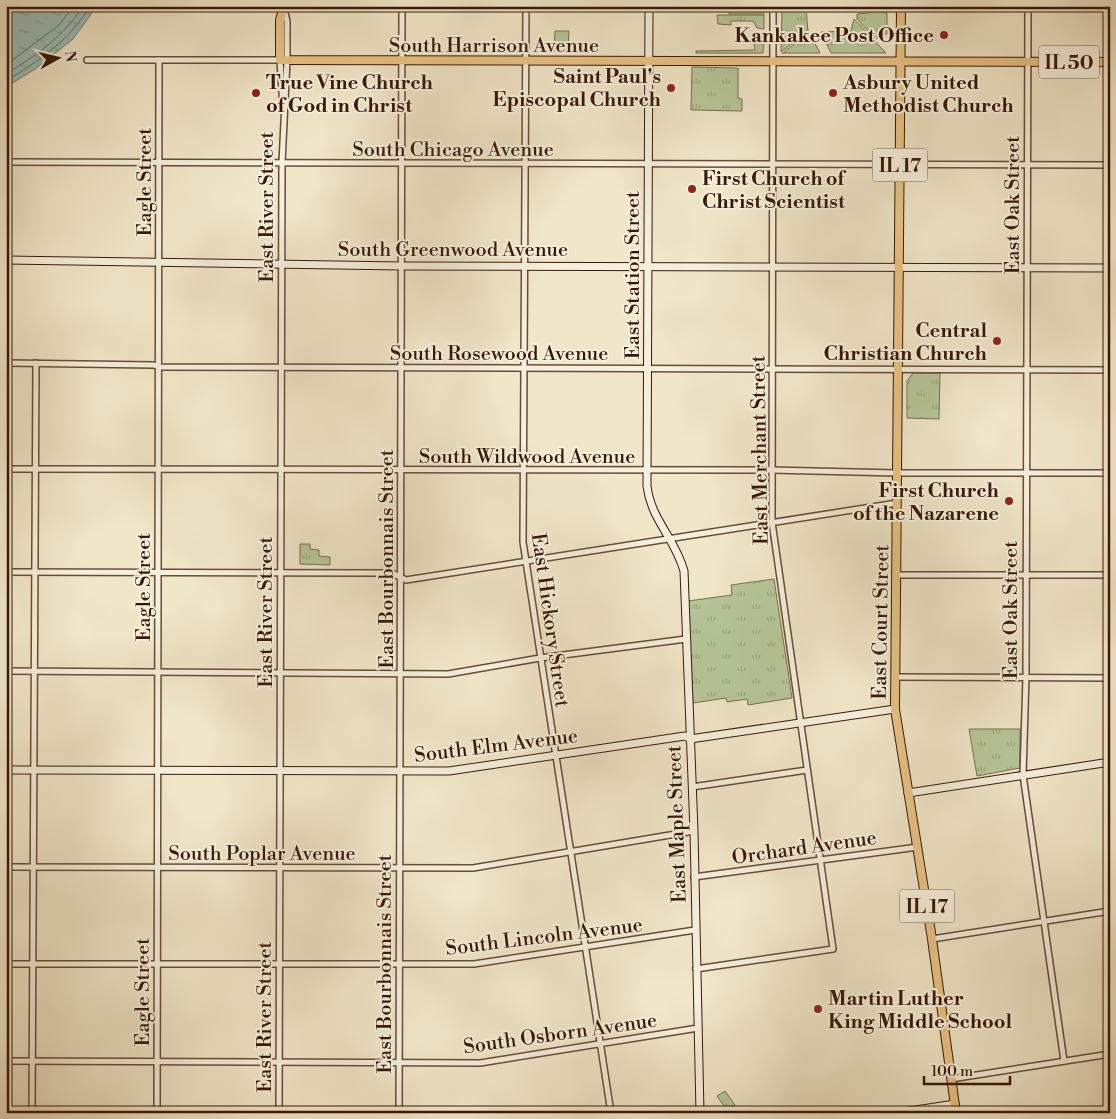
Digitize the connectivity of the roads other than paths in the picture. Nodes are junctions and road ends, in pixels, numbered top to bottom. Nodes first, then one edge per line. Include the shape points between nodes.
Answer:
1 (402, 6) edge
2 (526, 6) edge
3 (649, 6) edge
4 (773, 6) edge
5 (901, 6) edge
6 (1028, 6) edge
7 (284, 7) edge
8 (87, 60) dead end
9 (160, 60) junction
10 (284, 60) junction
11 (402, 61) junction
12 (526, 62) junction
13 (649, 62) junction
14 (773, 62) junction
15 (1028, 62) junction
16 (1110, 62) edge
17 (901, 63) junction
18 (6, 162) edge
19 (159, 163) junction
20 (282, 163) junction
21 (402, 164) junction
22 (525, 164) junction
23 (648, 165) junction
24 (772, 165) junction
25 (1027, 165) junction
26 (1110, 165) edge
27 (900, 166) junction
28 (6, 260) edge
29 (159, 261) junction
30 (282, 264) junction
31 (401, 266) junction
32 (525, 266) junction
33 (648, 266) junction
34 (772, 267) junction
35 (900, 268) junction
36 (1026, 268) junction
37 (1110, 268) edge
38 (6, 363) edge
39 (36, 363) junction
40 (159, 367) junction
41 (282, 368) junction
42 (401, 368) junction
43 (524, 369) junction
44 (648, 369) junction
45 (771, 369) junction
46 (899, 370) junction
47 (1025, 370) junction
48 (1110, 370) edge
49 (6, 469) edge
50 (33, 470) junction
51 (159, 470) junction
52 (282, 470) junction
53 (401, 470) junction
54 (524, 470) junction
55 (771, 470) junction
56 (647, 472) junction
57 (898, 473) junction
58 (1025, 473) junction
59 (1110, 473) edge
60 (897, 503) junction
61 (772, 522) junction
62 (670, 538) junction
63 (525, 561) junction
64 (6, 572) edge
65 (34, 572) junction
66 (281, 573) junction
67 (158, 574) junction
68 (896, 575) junction
69 (1025, 575) junction
70 (1110, 575) edge
71 (400, 578) junction
72 (686, 638) junction
73 (540, 658) junction
74 (6, 671) edge
75 (34, 671) junction
76 (158, 674) junction
77 (281, 674) junction
78 (400, 674) junction
79 (895, 677) junction
80 (1026, 677) junction
81 (1110, 678) edge
82 (895, 709) junction
83 (800, 723) junction
84 (690, 739) junction
85 (555, 756) junction
86 (1109, 762) edge
87 (6, 770) edge
88 (35, 770) junction
89 (158, 770) junction
90 (281, 770) junction
91 (807, 770) junction
92 (400, 772) junction
93 (1110, 774) edge
94 (1023, 775) junction
95 (692, 786) junction
96 (908, 793) junction
97 (694, 831) junction
98 (918, 847) junction
99 (570, 852) junction
100 (820, 861) junction
101 (6, 867) edge
102 (33, 867) junction
103 (280, 867) junction
104 (157, 868) junction
105 (400, 869) junction
106 (694, 877) junction
107 (1110, 911) edge
108 (1044, 921) junction
109 (695, 930) junction
110 (932, 939) junction
111 (585, 948) junction
112 (6, 964) edge
113 (32, 964) junction
114 (280, 964) junction
115 (156, 966) junction
116 (400, 966) junction
117 (696, 969) junction
118 (698, 1028) junction
119 (601, 1043) junction
120 (1110, 1054) edge
121 (32, 1061) junction
122 (157, 1061) junction
123 (280, 1061) junction
124 (1064, 1061) junction
125 (6, 1062) edge
126 (399, 1064) junction
127 (951, 1079) junction
128 (955, 1104) junction
129 (32, 1113) edge
130 (157, 1113) edge
131 (280, 1113) edge
132 (399, 1113) edge
133 (612, 1113) edge
134 (700, 1113) edge
135 (896, 1113) edge
136 (956, 1113) edge

1 - 11 street, East Bourbonnais Street
2 - 12 street, East Hickory Street
3 - 13 street, East Station Street
4 - 14 street, East Merchant Street
5 - 17 main road, East Court Street / IL 17
6 - 15 street, East Oak Street
7 - 10 main road, East River Street via 280,20
8 - 9 street, South Harrison Avenue
9 - 10 street, South Harrison Avenue
9 - 19 street, Eagle Street
10 - 11 main road, South Harrison Avenue / IL 50
10 - 20 street, East River Street via 280,96 283,111
11 - 12 main road, South Harrison Avenue / IL 50
11 - 21 street, East Bourbonnais Street
12 - 13 main road, South Harrison Avenue / IL 50
12 - 22 street, East Hickory Street
13 - 14 main road, South Harrison Avenue / IL 50
13 - 23 street, East Station Street
14 - 17 main road, South Harrison Avenue / IL 50
14 - 24 street, East Merchant Street
15 - 16 main road, IL 50
15 - 17 main road, IL 50
15 - 25 street, East Oak Street
17 - 27 main road, East Court Street / IL 17
18 - 19 street, South Chicago Avenue
19 - 20 street, South Chicago Avenue
19 - 29 street, Eagle Street
20 - 21 street, South Chicago Avenue
20 - 30 street, East River Street
21 - 22 street, South Chicago Avenue
21 - 31 street, East Bourbonnais Street
22 - 23 street, South Chicago Avenue
22 - 32 street, East Hickory Street
23 - 24 street, South Chicago Avenue
23 - 33 street, East Station Street
24 - 27 street, South Chicago Avenue
24 - 34 street, East Merchant Street
25 - 26 street, South Chicago Avenue
25 - 27 street, South Chicago Avenue
25 - 36 street, East Oak Street
27 - 35 main road, East Court Street / IL 17
28 - 29 street, South Greenwood Avenue
29 - 30 street, South Greenwood Avenue via 164,264
29 - 40 street, Eagle Street
30 - 31 street, South Greenwood Avenue
30 - 41 street, East River Street
31 - 32 street, South Greenwood Avenue
31 - 42 street, East Bourbonnais Street
32 - 33 street, South Greenwood Avenue
32 - 43 street, East Hickory Street
33 - 34 street, South Greenwood Avenue
33 - 44 street, East Station Street
34 - 35 street, South Greenwood Avenue
34 - 45 street, East Merchant Street
35 - 36 street, South Greenwood Avenue
35 - 46 main road, East Court Street / IL 17
36 - 37 street, South Greenwood Avenue
36 - 47 street, East Oak Street
38 - 39 street, South Rosewood Avenue
39 - 40 street, South Rosewood Avenue via 154,364
39 - 50 street
40 - 41 street, South Rosewood Avenue
40 - 51 street, Eagle Street
41 - 42 street, South Rosewood Avenue
41 - 52 street, East River Street
42 - 43 street, South Rosewood Avenue
42 - 53 street, East Bourbonnais Street
43 - 44 street, South Rosewood Avenue
43 - 54 street, East Hickory Street
44 - 45 street, South Rosewood Avenue
44 - 56 street, East Station Street
45 - 46 street, South Rosewood Avenue
45 - 55 street, East Merchant Street
46 - 47 street, South Rosewood Avenue
46 - 57 main road, East Court Street / IL 17
47 - 48 street, South Rosewood Avenue
47 - 58 street, East Oak Street
49 - 50 street, South Wildwood Avenue
50 - 51 street, South Wildwood Avenue
50 - 65 street
51 - 52 street, South Wildwood Avenue
51 - 67 street, Eagle Street
52 - 53 street, South Wildwood Avenue
52 - 66 street, East River Street
53 - 54 street, South Wildwood Avenue
53 - 71 street, East Bourbonnais Street
54 - 56 street, South Wildwood Avenue
54 - 63 street, East Hickory Street
55 - 56 street, South Wildwood Avenue
55 - 57 street, South Wildwood Avenue
55 - 61 street, East Merchant Street
56 - 62 street, East Station Street via 651,507 659,525
57 - 58 street, South Wildwood Avenue
57 - 60 main road, East Court Street / IL 17
58 - 59 street, South Wildwood Avenue
58 - 69 street, East Oak Street
60 - 61 street
60 - 68 main road, East Court Street / IL 17
61 - 62 street
61 - 83 street, East Merchant Street
62 - 63 street
62 - 72 street, East Maple Street via 684,571
63 - 71 street via 406,580
63 - 73 street, East Hickory Street
64 - 65 street
65 - 67 street
65 - 75 street
66 - 67 street
66 - 71 street via 392,573
66 - 77 street, East River Street
67 - 76 street, Eagle Street
68 - 69 street
68 - 79 main road, East Court Street / IL 17
69 - 70 street
69 - 80 street, East Oak Street
71 - 78 street, East Bourbonnais Street
72 - 73 street
72 - 84 street, East Maple Street
73 - 78 street via 448,674
73 - 85 street, East Hickory Street
74 - 75 street
75 - 76 street
75 - 88 street
76 - 77 street
76 - 89 street, Eagle Street
77 - 78 street
77 - 90 street, East River Street
78 - 92 street, East Bourbonnais Street
79 - 80 street
79 - 82 main road, East Court Street / IL 17
80 - 81 street
80 - 94 street, East Oak Street
82 - 83 street, South Elm Avenue
82 - 96 main road, East Court Street / IL 17
83 - 84 street, South Elm Avenue
83 - 91 street, East Merchant Street
84 - 85 street, South Elm Avenue via 685,736
84 - 95 street, East Maple Street
85 - 92 street, South Elm Avenue via 449,771
85 - 99 street, East Hickory Street
86 - 93 street
86 - 94 street
87 - 88 street, South Elm Avenue
88 - 89 street, South Elm Avenue
88 - 102 street
89 - 90 street, South Elm Avenue
89 - 104 street, Eagle Street
90 - 92 street, South Elm Avenue
90 - 103 street, East River Street
91 - 95 street
91 - 100 street, East Merchant Street
92 - 105 street, East Bourbonnais Street
94 - 96 street
94 - 108 street, East Oak Street
95 - 97 street, East Maple Street
96 - 98 main road, East Court Street / IL 17
97 - 99 street, South Poplar Avenue
97 - 106 street, East Maple Street
98 - 100 street, Orchard Avenue
98 - 110 main road, East Court Street / IL 17
99 - 105 street, South Poplar Avenue via 473,868
99 - 111 street, East Hickory Street
100 - 106 street, Orchard Avenue
100 - 117 street, East Merchant Street via 833,949
101 - 102 street, South Poplar Avenue
102 - 104 street, South Poplar Avenue
102 - 113 street
103 - 104 street, South Poplar Avenue
103 - 105 street, South Poplar Avenue
103 - 114 street, East River Street
104 - 115 street, Eagle Street
105 - 116 street, East Bourbonnais Street
106 - 109 street, East Maple Street
107 - 108 street
108 - 110 street
108 - 124 street, East Oak Street
109 - 111 street, South Lincoln Avenue
109 - 117 street, East Maple Street
110 - 127 main road, East Court Street / IL 17
111 - 116 street, South Lincoln Avenue via 474,964
111 - 119 street, East Hickory Street
112 - 113 street, South Lincoln Avenue
113 - 115 street, South Lincoln Avenue
113 - 121 street
114 - 115 street, South Lincoln Avenue
114 - 116 street, South Lincoln Avenue
114 - 123 street, East River Street
115 - 122 street, Eagle Street
116 - 126 street, East Bourbonnais Street
117 - 118 street, East Maple Street
118 - 119 street, South Osborn Avenue
118 - 134 street, East Maple Street
119 - 126 street, South Osborn Avenue via 480,1063
119 - 133 street, East Hickory Street
120 - 124 street
121 - 122 street, South Osborn Avenue
121 - 125 street, South Osborn Avenue
121 - 129 street
122 - 123 street, South Osborn Avenue
122 - 130 street, Eagle Street
123 - 126 street, South Osborn Avenue
123 - 131 street, East River Street
124 - 127 street
126 - 132 street, East Bourbonnais Street
127 - 128 main road, East Court Street / IL 17
128 - 135 street
128 - 136 main road, East Court Street / IL 17

